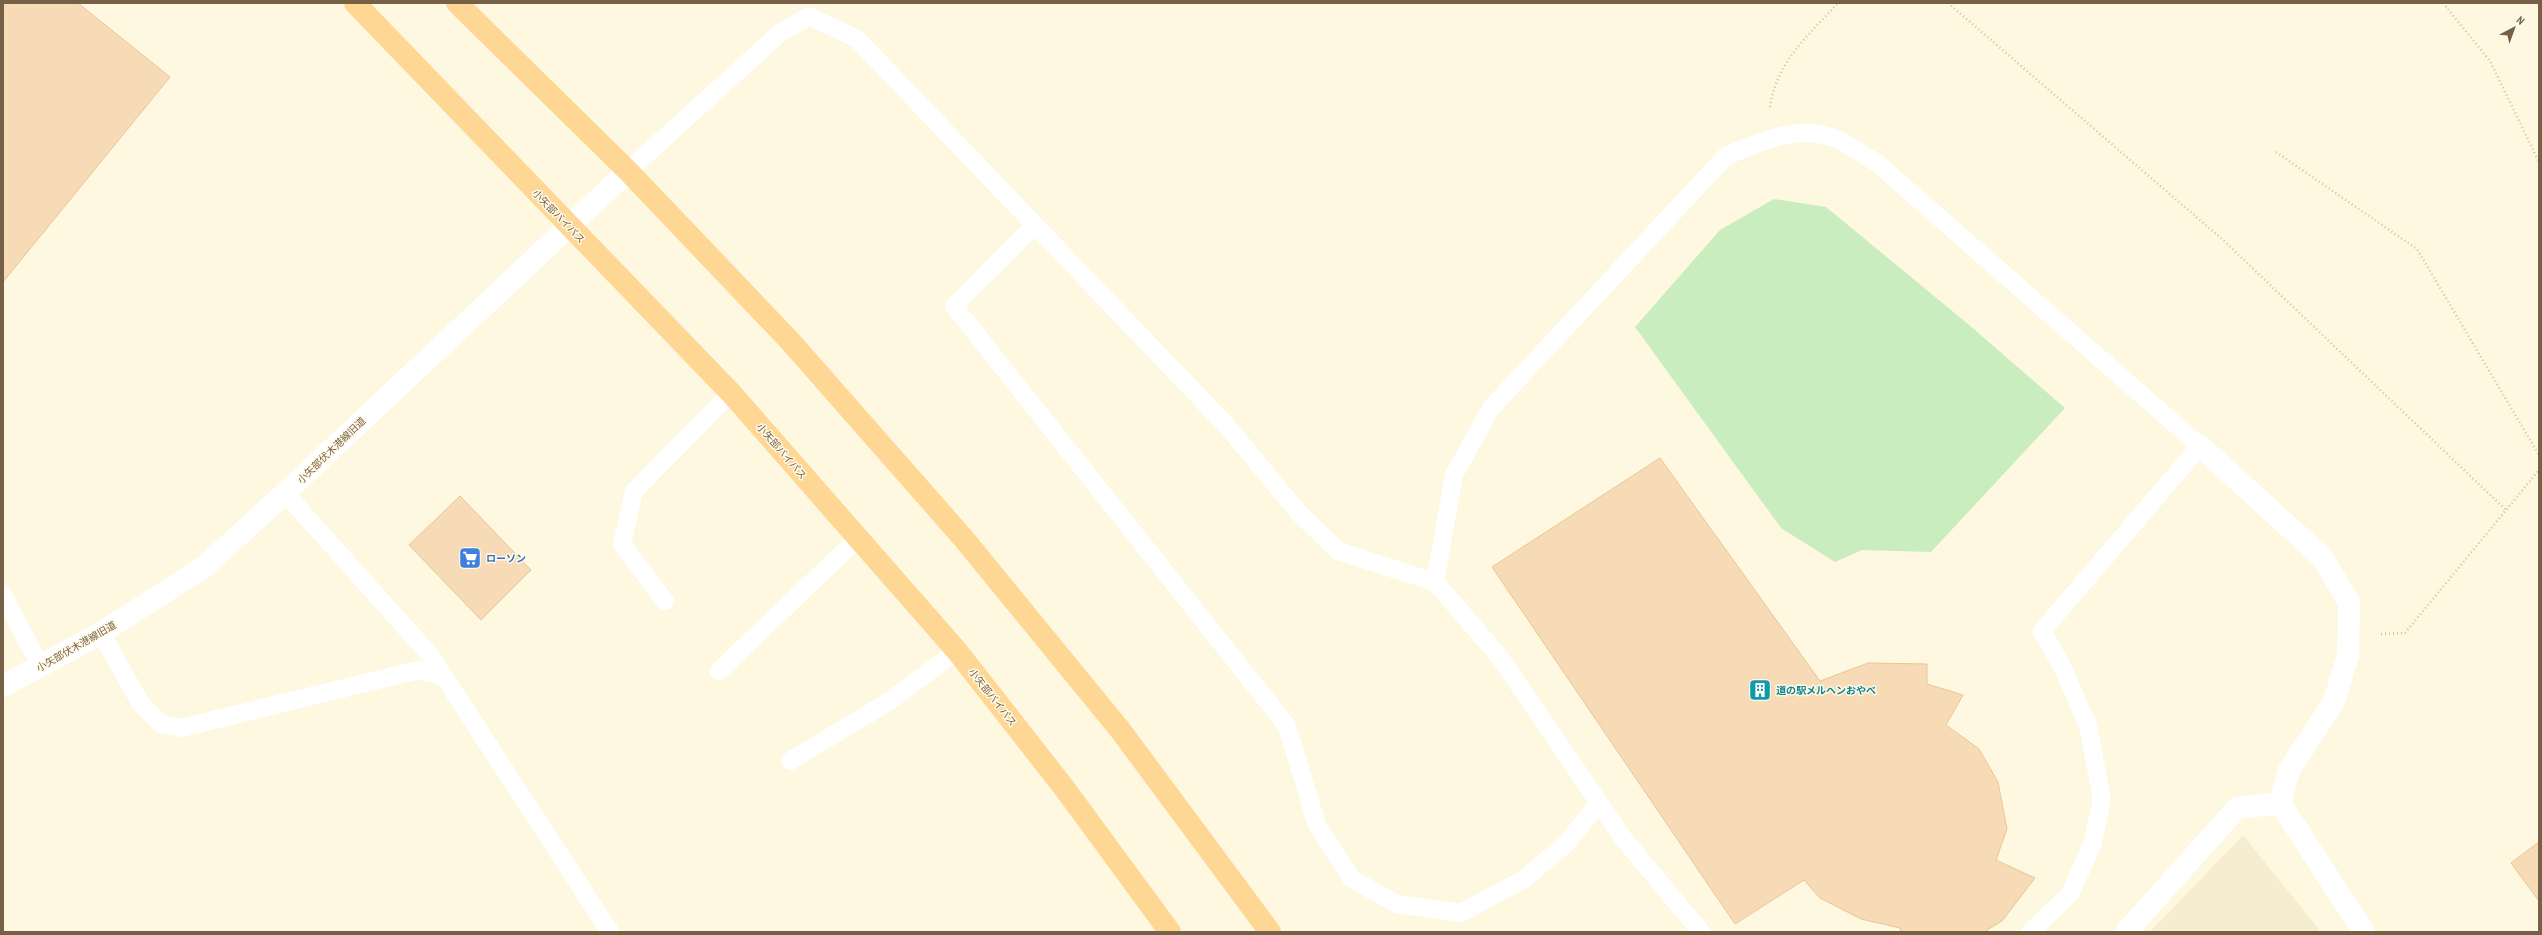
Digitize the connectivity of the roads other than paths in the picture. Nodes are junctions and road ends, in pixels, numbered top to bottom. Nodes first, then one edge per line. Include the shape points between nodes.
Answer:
1 (355, 3) edge
2 (457, 3) edge
3 (628, 171) junction
4 (1035, 225) junction
5 (569, 226) junction
6 (731, 393) junction
7 (2200, 446) junction
8 (285, 493) junction
9 (857, 539) junction
10 (1435, 582) junction
11 (3, 595) edge
12 (665, 601) dead end
13 (101, 633) junction
14 (957, 651) junction
15 (41, 667) junction
16 (719, 671) dead end
17 (444, 676) junction
18 (3, 686) edge
19 (790, 761) dead end
20 (1599, 803) junction
21 (2280, 803) junction
22 (610, 932) edge
23 (1170, 932) edge
24 (1270, 932) edge
25 (1701, 932) edge
26 (2030, 932) edge
27 (2126, 932) edge
28 (2364, 932) edge

1 - 5 highway, 小矢部バイパス
2 - 3 highway
3 - 4 lane via 780,33 809,16 857,39
3 - 5 street, 小矢部伏木港線旧道
3 - 24 highway via 790,341 964,539 1121,731
4 - 10 lane via 1227,426 1299,513 1338,551
4 - 20 lane via 954,306 1287,726 1317,825 1352,879 1397,904 1461,913 1524,879 1565,845
5 - 6 highway, 小矢部バイパス
5 - 8 street, 小矢部伏木港線旧道
6 - 9 highway, 小矢部バイパス
6 - 12 lane via 634,490 622,544
7 - 10 lane via 1877,163 1840,140 1807,133 1775,136 1726,156 1491,408 1454,475
7 - 21 street via 2322,557 2349,602 2348,655 2334,702 2289,770
7 - 26 lane via 2042,631 2063,668 2088,726 2102,799 2092,845 2070,894
8 - 13 street, 小矢部伏木港線旧道 via 204,567
8 - 17 lane via 430,655
9 - 14 highway, 小矢部バイパス
9 - 16 lane
10 - 20 lane via 1499,656
11 - 15 lane
13 - 15 street, 小矢部伏木港線旧道
13 - 17 lane via 140,704 161,724 181,728 418,670
14 - 19 lane via 888,702
14 - 23 highway, 小矢部バイパス via 1065,789
15 - 18 street, 小矢部伏木港線旧道
17 - 22 lane
20 - 25 lane via 1623,838
21 - 27 street via 2237,808
21 - 28 street

